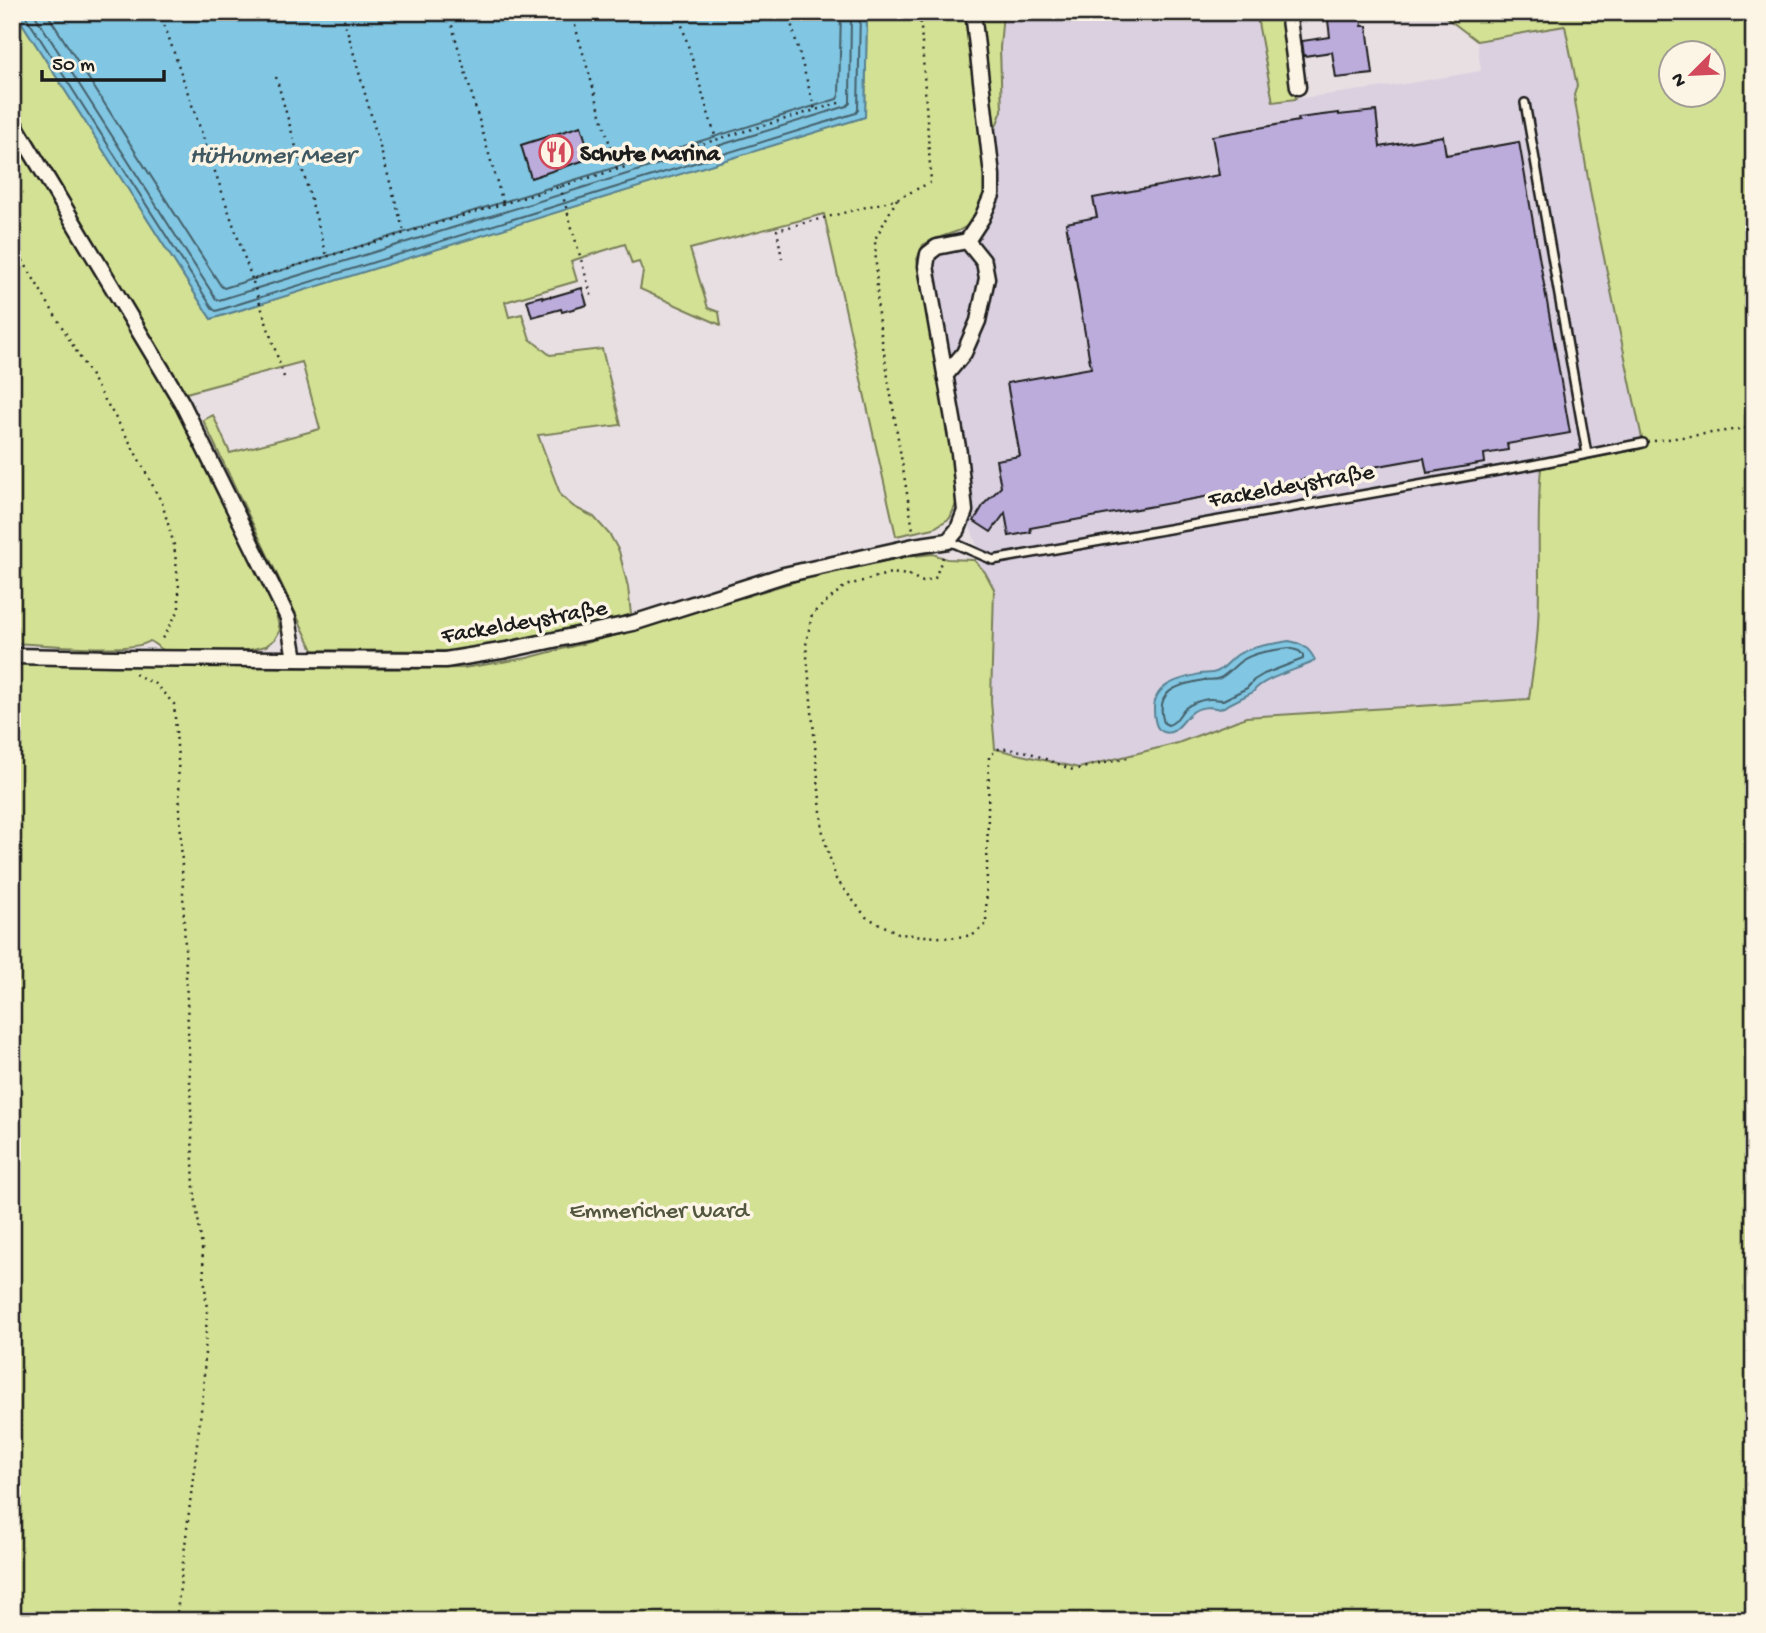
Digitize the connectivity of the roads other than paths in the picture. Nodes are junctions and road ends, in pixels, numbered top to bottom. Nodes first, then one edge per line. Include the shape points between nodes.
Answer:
1 (973, 12) edge
2 (1288, 12) edge
3 (1298, 88) dead end
4 (1525, 103) dead end
5 (12, 120) edge
6 (967, 241) junction
7 (945, 376) junction
8 (1643, 443) road end
9 (1587, 454) junction
10 (948, 541) junction
11 (12, 656) edge
12 (295, 659) junction

1 - 6 street via 992,195
2 - 3 street
4 - 9 lane
5 - 12 street via 182,403 288,618
6 - 7 street via 984,262 987,278 978,321 964,354
6 - 7 street via 937,247 928,254 926,266
7 - 10 street via 965,511
8 - 9 lane, Fackeldeystraße
9 - 10 lane, Fackeldeystraße via 993,559
10 - 12 street, Fackeldeystraße via 784,575 632,623 507,650 445,660
11 - 12 street, Fackeldeystraße

